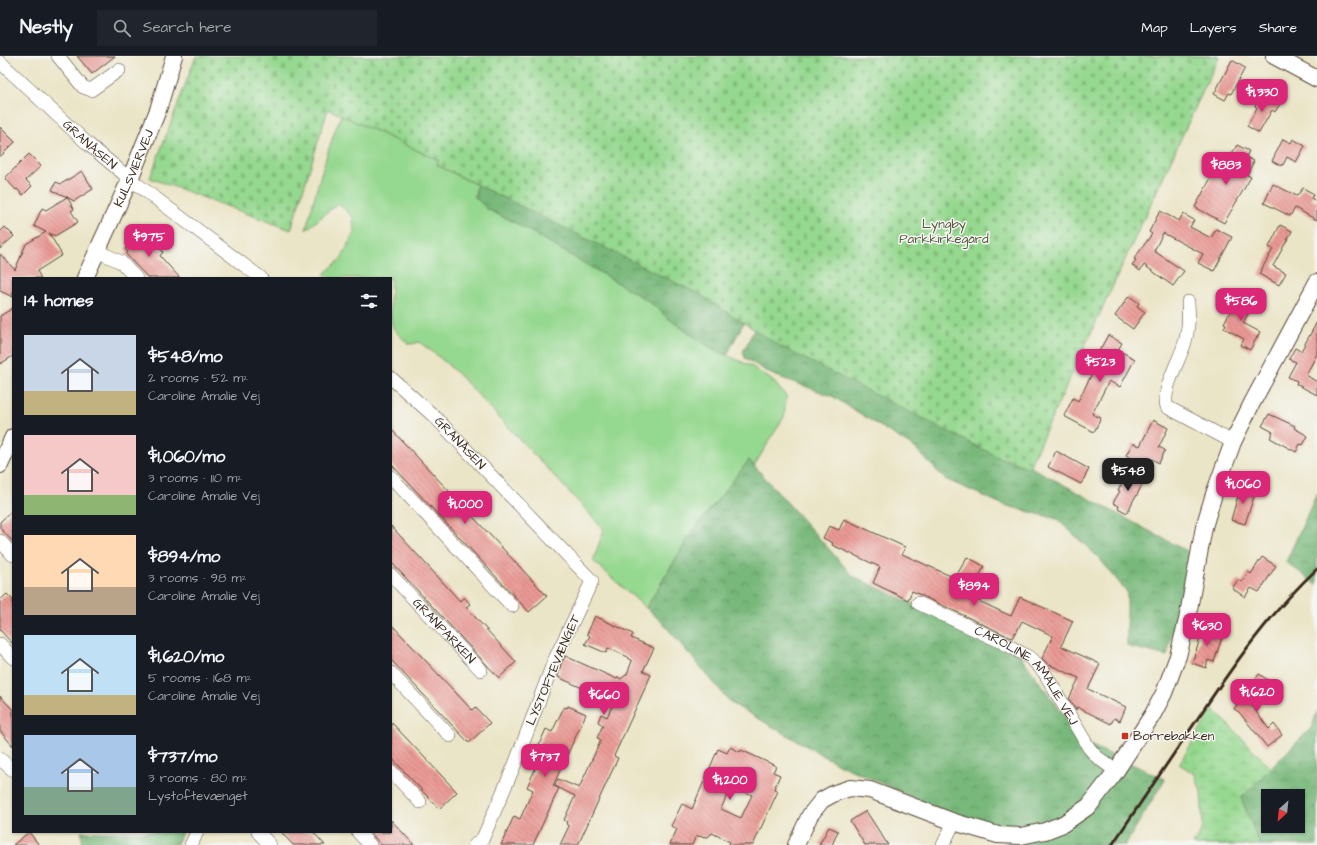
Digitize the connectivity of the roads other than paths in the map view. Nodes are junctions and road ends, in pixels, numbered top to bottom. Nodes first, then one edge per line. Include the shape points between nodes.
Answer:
1 (58, 56) edge
2 (174, 56) edge
3 (1274, 56) edge
4 (0, 62) edge
5 (119, 70) dead end
6 (1317, 79) edge
7 (130, 179) junction
8 (98, 251) junction
9 (85, 277) edge
10 (135, 277) edge
11 (261, 277) edge
12 (1317, 282) edge
13 (1188, 302) dead end
14 (393, 383) edge
15 (12, 440) edge
16 (1233, 442) junction
17 (6, 460) edge
18 (392, 478) edge
19 (0, 541) edge
20 (12, 554) edge
21 (392, 576) edge
22 (592, 581) joint
23 (918, 603) dead end
24 (512, 606) dead end
25 (0, 644) edge
26 (12, 657) edge
27 (481, 670) dead end
28 (392, 674) edge
29 (450, 736) dead end
30 (0, 759) edge
31 (12, 769) edge
32 (1116, 771) junction
33 (392, 772) edge
34 (420, 802) dead end
35 (954, 822) junction
36 (198, 833) edge
37 (259, 833) edge
38 (359, 833) edge
39 (192, 845) edge
40 (270, 845) edge
41 (370, 845) edge
42 (475, 845) edge
43 (796, 845) edge
44 (943, 845) edge

1 - 5 street via 83,87 92,90
2 - 7 street, KULSVIERVEJ via 158,110
3 - 6 street
4 - 7 street, GRANÅSEN via 88,144
7 - 8 street, KULSVIERVEJ
7 - 11 street, GRANÅSEN
8 - 9 street, KULSVIERVEJ
8 - 10 street via 121,262
12 - 16 street
13 - 16 street via 1189,319 1185,342 1165,402 1167,407
14 - 22 street, GRANÅSEN via 436,418
15 - 17 street
16 - 32 street via 1204,527 1178,656 1159,703
18 - 24 street
19 - 20 street
21 - 27 street, GRANPARKEN
22 - 42 street, LYSTOFTEVÆNGET via 554,661 483,838
23 - 32 street, CAROLINE AMALIE VEJ via 1002,642 1032,659 1044,672 1089,748
25 - 26 street
28 - 29 street
30 - 31 street
32 - 35 street via 1089,806 1063,824 1045,831 1021,836 998,835
33 - 34 street
35 - 43 street via 870,790 850,788 822,800 810,815
35 - 44 street
36 - 39 street
37 - 40 street
38 - 41 street

